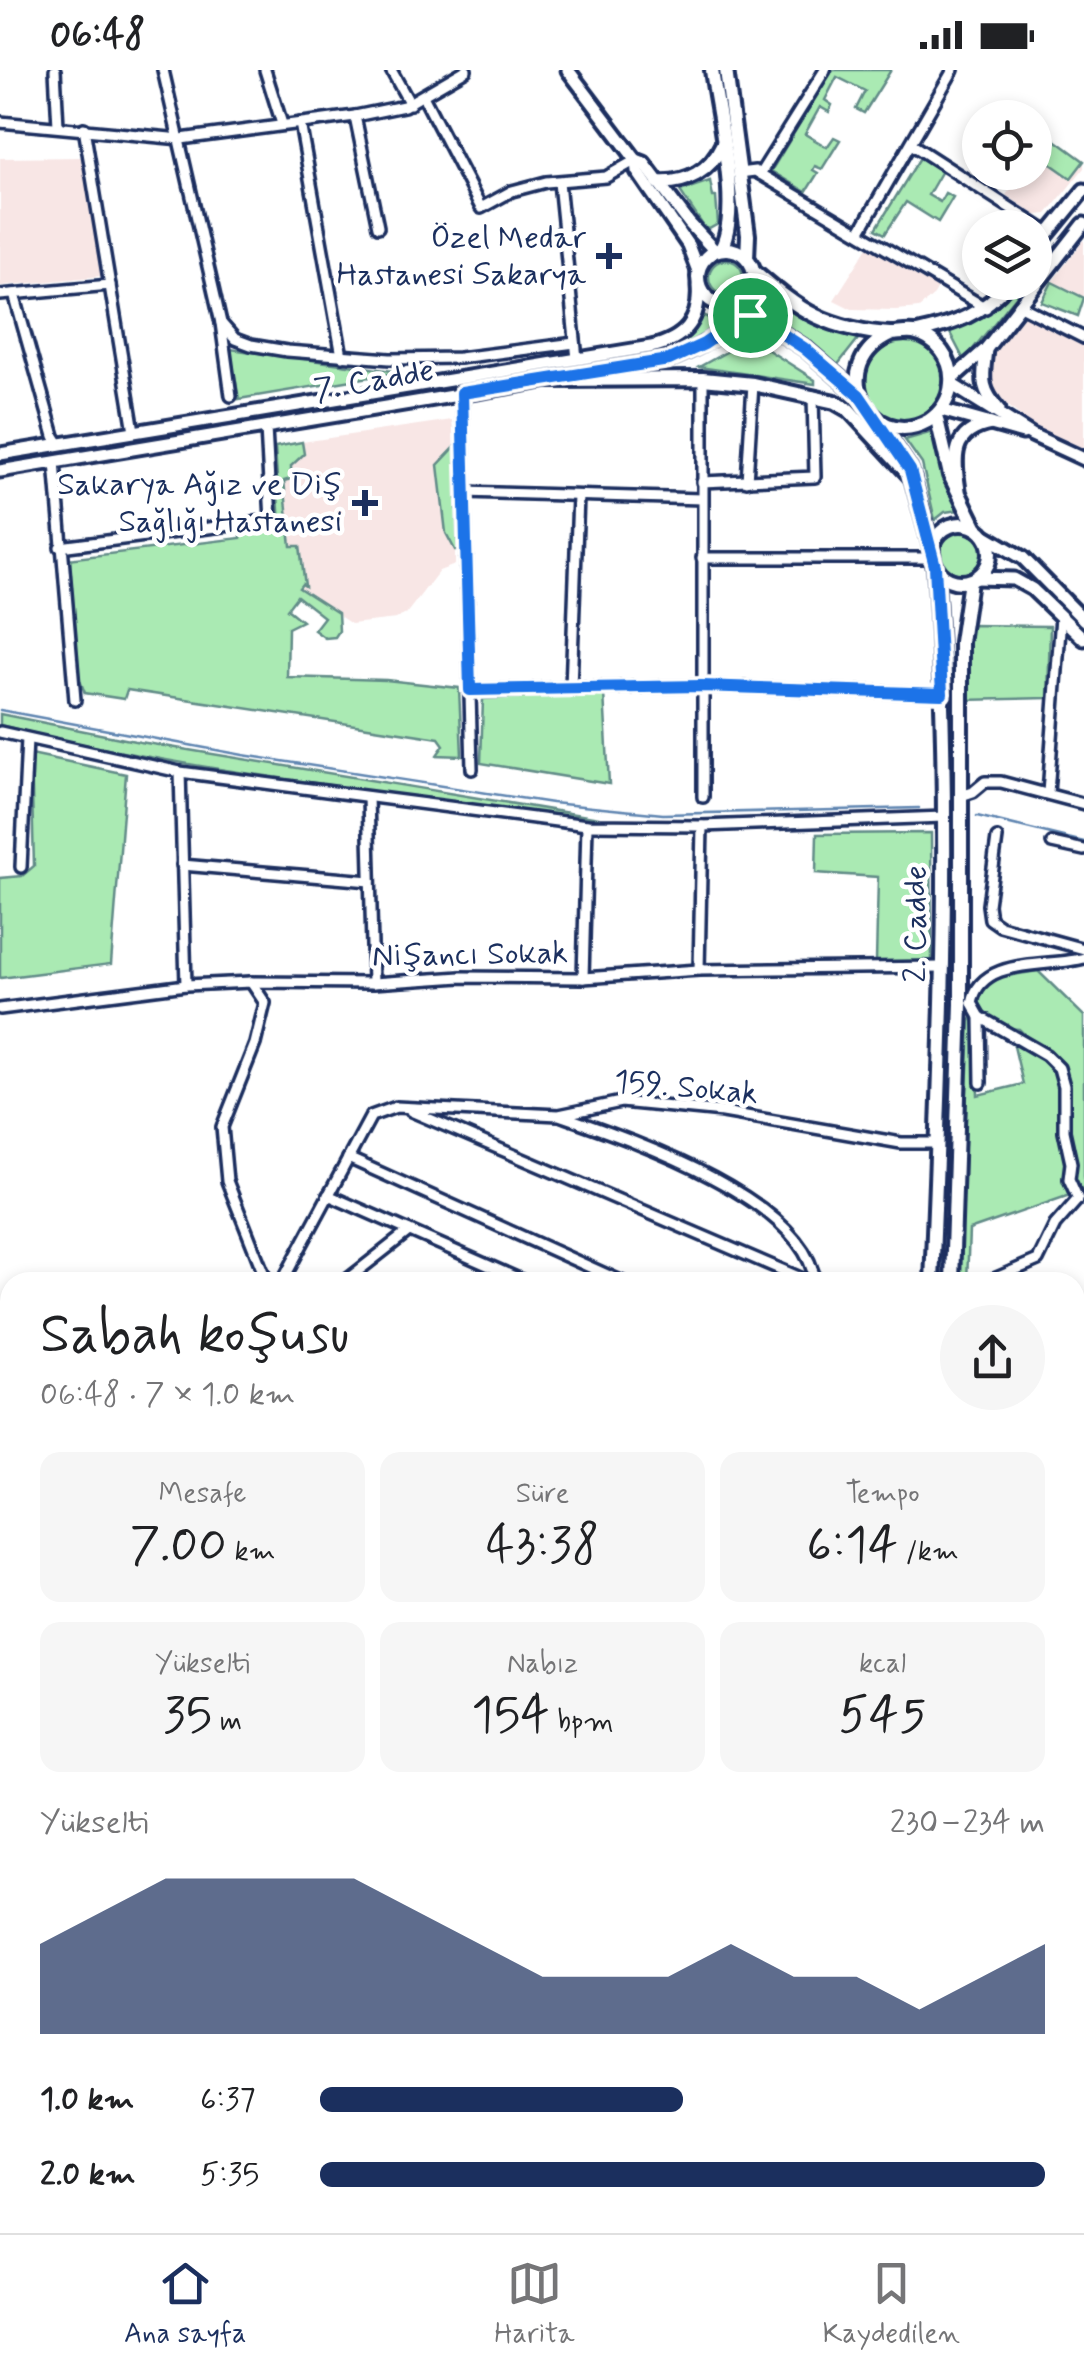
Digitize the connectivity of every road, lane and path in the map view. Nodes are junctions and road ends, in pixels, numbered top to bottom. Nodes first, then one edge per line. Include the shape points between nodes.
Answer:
1 (55, 70) edge
2 (163, 70) edge
3 (265, 70) edge
4 (390, 70) edge
5 (466, 70) edge
6 (568, 70) edge
7 (712, 70) edge
8 (726, 70) edge
9 (825, 70) edge
10 (953, 70) edge
11 (423, 96) junction
12 (410, 104) junction
13 (355, 116) junction
14 (0, 122) edge
15 (300, 122) junction
16 (282, 124) junction
17 (58, 126) junction
18 (84, 128) junction
19 (180, 139) junction
20 (911, 144) junction
21 (722, 146) junction
22 (636, 160) junction
23 (739, 173) junction
24 (760, 174) junction
25 (559, 182) junction
26 (658, 182) junction
27 (1084, 190) edge
28 (1014, 210) edge
29 (1084, 224) edge
30 (378, 227) dead end
31 (1052, 228) edge
32 (860, 231) junction
33 (718, 250) junction
34 (750, 265) junction
35 (698, 279) junction
36 (110, 285) junction
37 (14, 294) junction
38 (0, 295) edge
39 (993, 300) edge
40 (734, 305) junction
41 (1018, 305) junction
42 (986, 308) junction
43 (221, 323) junction
44 (892, 334) junction
45 (914, 334) junction
46 (1084, 338) edge
47 (575, 343) junction
48 (986, 350) junction
49 (342, 356) junction
50 (577, 359) junction
51 (703, 379) junction
52 (551, 380) junction
53 (952, 382) junction
54 (753, 384) junction
55 (462, 393) junction
56 (859, 395) junction
57 (231, 396) dead end
58 (813, 396) junction
59 (939, 412) junction
60 (874, 417) junction
61 (998, 418) junction
62 (266, 428) junction
63 (134, 432) junction
64 (59, 444) junction
65 (0, 454) edge
66 (1084, 460) edge
67 (54, 462) junction
68 (0, 471) edge
69 (913, 479) junction
70 (748, 481) junction
71 (702, 482) junction
72 (465, 492) junction
73 (960, 494) junction
74 (578, 496) junction
75 (702, 499) junction
76 (980, 531) junction
77 (60, 547) junction
78 (702, 558) junction
79 (933, 558) junction
80 (973, 579) junction
81 (1061, 616) junction
82 (1084, 620) edge
83 (1084, 639) edge
84 (702, 686) junction
85 (571, 688) junction
86 (470, 690) junction
87 (942, 694) junction
88 (75, 700) dead end
89 (0, 732) edge
90 (27, 739) junction
91 (472, 770) dead end
92 (180, 772) junction
93 (1048, 793) junction
94 (961, 796) junction
95 (368, 797) junction
96 (703, 797) dead end
97 (1084, 804) edge
98 (944, 817) junction
99 (587, 825) junction
100 (702, 826) junction
101 (997, 838) dead end
102 (1052, 843) dead end
103 (1084, 850) edge
104 (182, 865) junction
105 (21, 867) dead end
106 (370, 881) junction
107 (1084, 950) edge
108 (1084, 958) edge
109 (943, 967) junction
110 (699, 970) junction
111 (583, 978) junction
112 (251, 982) junction
113 (374, 983) junction
114 (186, 985) junction
115 (967, 1003) junction
116 (0, 1009) edge
117 (980, 1018) junction
118 (981, 1083) dead end
119 (404, 1108) junction
120 (559, 1115) junction
121 (938, 1142) junction
122 (348, 1158) junction
123 (328, 1195) junction
124 (409, 1231) junction
125 (262, 1272) edge
126 (287, 1272) edge
127 (357, 1272) edge
128 (502, 1272) edge
129 (601, 1272) edge
130 (789, 1272) edge
131 (813, 1272) edge
132 (932, 1272) edge
133 (953, 1272) edge
134 (1010, 1272) edge

1 - 17 street
2 - 19 street
3 - 16 street
4 - 12 street
5 - 11 street
6 - 22 main road
7 - 21 main road
8 - 23 main road
9 - 24 street
10 - 20 street
11 - 12 street
11 - 25 street via 482,208 512,191
12 - 13 street
13 - 15 street
13 - 30 street
14 - 17 street
15 - 16 street
15 - 49 street
16 - 19 street
17 - 18 street
18 - 19 street
18 - 36 street
19 - 43 street
20 - 28 street
20 - 32 street
21 - 26 main road via 703,171
21 - 33 main road via 731,208 729,233
22 - 25 street via 606,177
22 - 26 main road
22 - 35 main road via 688,245
23 - 24 street
23 - 34 main road
24 - 32 street
25 - 47 street
26 - 33 main road
27 - 31 main road
29 - 41 main road
32 - 42 street
33 - 34 main road via 736,251
33 - 35 main road via 706,257
34 - 40 main road via 751,291
34 - 44 main road via 815,316
35 - 40 main road via 713,303
35 - 50 main road, 7. Cadde via 694,319 671,342
36 - 37 street
36 - 63 street
37 - 38 street
37 - 64 street
39 - 42 main road
40 - 52 main road, 7. Cadde via 720,333 669,360
40 - 56 main road via 804,348
41 - 46 street
41 - 48 main road
42 - 45 main road via 957,324
43 - 49 street via 251,345
43 - 57 street
44 - 45 main road
44 - 56 main road via 862,357
45 - 53 main road via 945,355
47 - 49 street via 459,358
47 - 50 street
48 - 53 main road
48 - 61 main road via 982,383
50 - 63 main road, 7. Cadde
51 - 52 main road
51 - 54 main road
51 - 71 street
52 - 55 main road, 7. Cadde
53 - 59 main road
53 - 61 main road
54 - 58 main road
54 - 70 street
55 - 62 main road, 7. Cadde
55 - 72 street
56 - 60 main road
58 - 69 main road via 849,410
58 - 70 street via 815,477
59 - 60 main road via 912,427
59 - 61 main road
59 - 73 main road
60 - 69 main road
61 - 66 main road
61 - 73 main road via 960,441 954,456
62 - 67 main road, 7. Cadde
62 - 77 street via 272,520
63 - 64 main road, 7. Cadde
64 - 65 main road, 7. Cadde
67 - 68 main road, 7. Cadde
67 - 77 street
69 - 79 main road, 2. Cadde
70 - 71 street
71 - 75 street
72 - 74 street
72 - 86 street
73 - 76 main road
74 - 75 street
74 - 85 street
75 - 78 street
76 - 79 main road via 966,524 948,527 934,541
76 - 80 main road via 988,563
76 - 82 main road via 1023,558
77 - 88 street
78 - 79 street
78 - 84 street
79 - 80 main road via 946,578
79 - 87 main road, 2. Cadde
80 - 81 main road via 1014,579
80 - 94 main road, 2. Cadde via 960,642
81 - 83 main road
81 - 93 street
84 - 85 street
84 - 87 street
84 - 96 street
85 - 86 street
86 - 91 street
87 - 98 main road, 2. Cadde
89 - 90 street
90 - 92 street
90 - 105 street
92 - 95 street
92 - 104 street
93 - 94 street via 985,782
93 - 97 street
94 - 115 main road, 2. Cadde
95 - 99 street
95 - 106 street
98 - 100 street
98 - 109 main road, 2. Cadde
99 - 100 street
99 - 111 street
100 - 110 street
101 - 107 street via 990,919
102 - 103 street
104 - 106 street
104 - 114 street
106 - 113 street
108 - 115 street via 992,974
109 - 110 street, Nişancı Sokak
109 - 121 main road, 2. Cadde
110 - 111 street, Nişancı Sokak
111 - 113 street, Nişancı Sokak
112 - 113 street, Nişancı Sokak
112 - 114 street, Nişancı Sokak
112 - 125 street via 265,1004 222,1127 228,1182
114 - 116 street, Nişancı Sokak
115 - 117 street
115 - 133 main road, 2. Cadde
117 - 118 street
117 - 134 street via 1059,1068 1068,1179 1078,1199 1038,1260
119 - 120 street, 159. Sokak
119 - 122 street, 159. Sokak via 371,1116
119 - 130 street
120 - 121 street, 159. Sokak via 621,1102 902,1143
120 - 131 street via 739,1190 786,1231
121 - 132 main road, 2. Cadde
122 - 123 street
122 - 129 street
123 - 124 street
123 - 126 street
124 - 127 street
124 - 128 street

